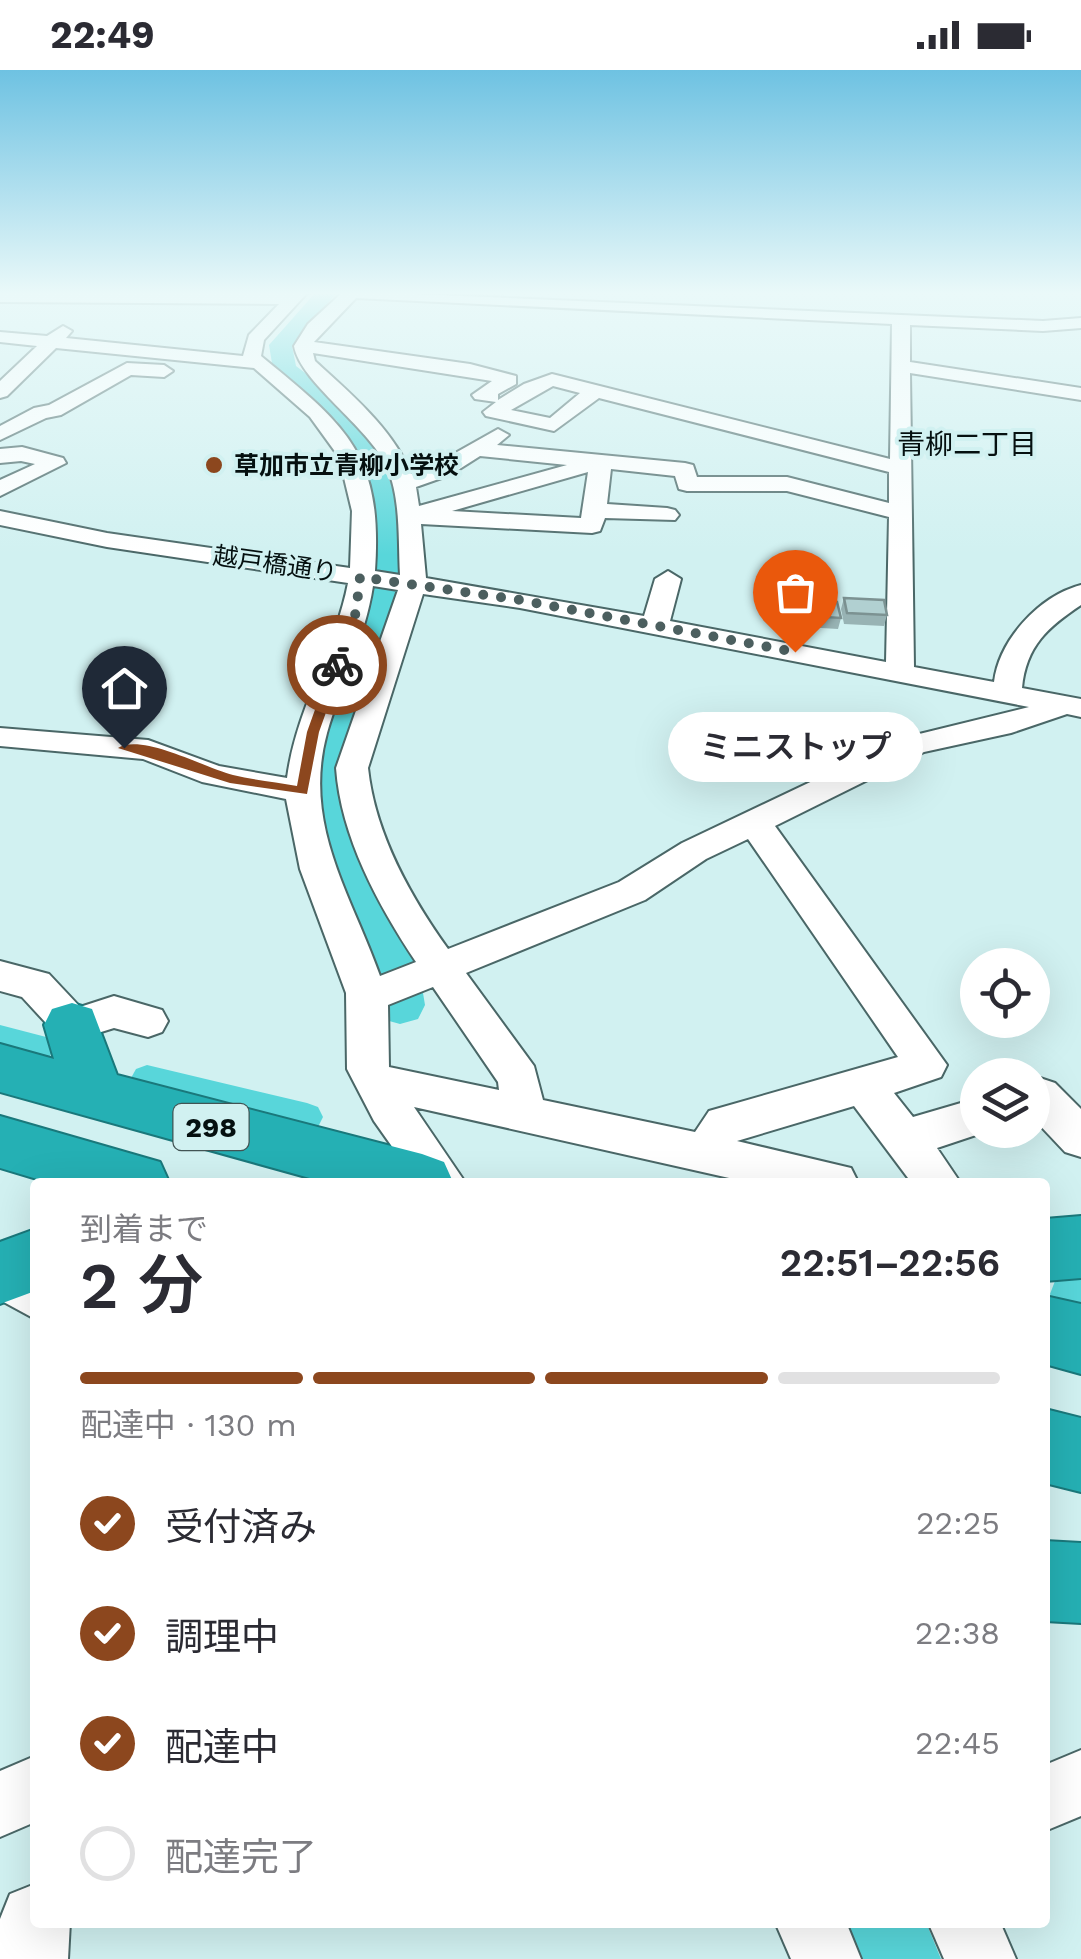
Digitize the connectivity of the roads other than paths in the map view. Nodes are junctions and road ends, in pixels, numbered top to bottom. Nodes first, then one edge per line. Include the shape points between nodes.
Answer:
1 (110, 379) edge
2 (276, 379) edge
3 (322, 379) edge
4 (506, 379) edge
5 (902, 379) edge
6 (971, 379) edge
7 (594, 391) junction
8 (1074, 399) edge
9 (516, 411) junction
10 (0, 434) edge
11 (477, 449) junction
12 (0, 456) edge
13 (601, 462) junction
14 (899, 468) junction
15 (404, 484) junction
16 (0, 489) edge
17 (593, 510) junction
18 (900, 513) junction
19 (667, 515) dead end
20 (409, 516) junction
21 (0, 518) edge
22 (363, 577) junction
23 (668, 579) dead end
24 (409, 584) junction
25 (1081, 593) edge
26 (656, 625) junction
27 (900, 672) junction
28 (1013, 694) junction
29 (1073, 706) edge
30 (967, 732) junction
31 (0, 737) edge
32 (302, 791) junction
33 (755, 823) junction
34 (442, 970) junction
35 (0, 976) edge
36 (368, 998) junction
37 (148, 1021) dead end
38 (72, 1025) junction
39 (0, 1068) edge
40 (374, 1081) junction
41 (863, 1086) junction
42 (0, 1092) edge
43 (95, 1096) junction
44 (1050, 1106) edge
45 (524, 1115) junction
46 (960, 1122) edge
47 (1081, 1138) edge
48 (906, 1139) junction
49 (0, 1142) edge
50 (706, 1153) junction
51 (0, 1169) edge
52 (32, 1178) edge
53 (124, 1178) edge
54 (310, 1178) edge
55 (407, 1178) edge
56 (439, 1178) edge
57 (817, 1178) edge
58 (934, 1178) edge
59 (1050, 1227) edge
60 (1081, 1234) edge
61 (1081, 1247) edge
62 (1050, 1250) edge
63 (30, 1262) edge
64 (1, 1273) edge
65 (30, 1292) edge
66 (1050, 1331) edge
67 (1081, 1339) edge
68 (1050, 1359) edge
69 (1081, 1367) edge
70 (1050, 1417) edge
71 (1081, 1425) edge
72 (1050, 1447) edge
73 (1081, 1455) edge
74 (1050, 1581) edge
75 (1081, 1583) edge
76 (1081, 1783) edge
77 (30, 1790) edge
78 (1050, 1796) edge
79 (0, 1804) edge
80 (35, 1928) edge
81 (813, 1928) edge
82 (966, 1928) edge
83 (33, 1959) edge
84 (826, 1959) edge
85 (980, 1959) edge

1 - 10 street
2 - 22 street via 345,448 363,506
3 - 15 street via 378,436
4 - 9 street via 482,396
5 - 14 street
6 - 8 street
7 - 9 street via 552,380
7 - 9 street via 554,425
7 - 14 street
9 - 11 street
11 - 13 street
11 - 15 street
12 - 16 street via 22,454 63,465
13 - 17 street
13 - 18 street via 685,470 687,484 787,484
13 - 20 street
14 - 18 street
15 - 20 street
17 - 19 street
17 - 20 street via 592,526
18 - 27 street
20 - 24 street
21 - 22 street, 越戸橋通り
22 - 24 street, 越戸橋通り
22 - 32 street via 352,628 313,732
23 - 26 street
24 - 26 street, 越戸橋通り
24 - 34 street via 352,768 384,878
25 - 28 street via 1032,624 1008,663
26 - 27 street, 越戸橋通り
27 - 28 street, 越戸橋通り
28 - 29 street, 越戸橋通り
28 - 30 street
29 - 30 street
30 - 33 street via 914,745
31 - 32 street via 148,750 214,775
32 - 36 street via 310,842
33 - 34 street via 632,891
33 - 41 street via 926,1065
34 - 36 street
34 - 45 street via 519,1078
35 - 38 street via 35,985
36 - 40 street via 365,1060
37 - 38 street via 114,1012
38 - 43 highway
39 - 43 highway, 298
40 - 45 street
40 - 56 street
41 - 48 street
41 - 50 street via 724,1124
42 - 54 highway
43 - 55 highway, 298
44 - 47 street
45 - 50 street
46 - 48 street
48 - 58 street
49 - 53 highway
50 - 57 street
51 - 52 highway
59 - 60 street
61 - 62 highway
63 - 64 highway
64 - 65 street
66 - 67 highway
68 - 69 highway
70 - 71 highway
72 - 73 highway
74 - 75 highway
76 - 78 street
77 - 79 street
80 - 83 street
81 - 84 street
82 - 85 street

